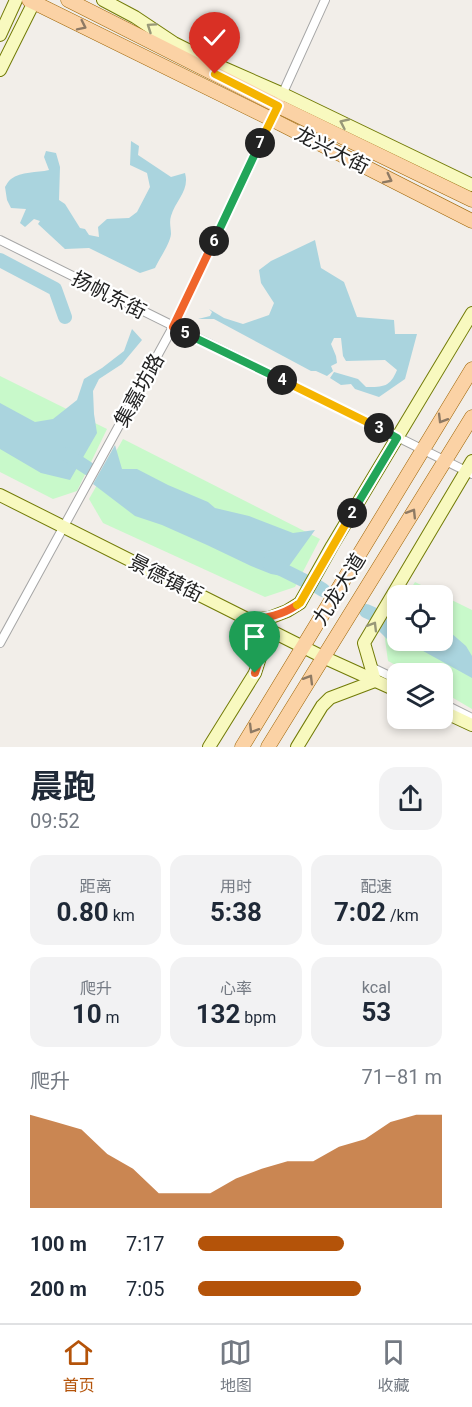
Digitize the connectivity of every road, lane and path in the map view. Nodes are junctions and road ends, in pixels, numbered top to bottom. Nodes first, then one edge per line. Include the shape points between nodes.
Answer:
1 (16, 0) edge
2 (68, 0) edge
3 (104, 0) edge
4 (325, 0) edge
5 (33, 1) edge
6 (84, 5) edge
7 (0, 35) edge
8 (0, 70) edge
9 (280, 100) junction
10 (271, 119) junction
11 (472, 185) edge
12 (472, 200) edge
13 (472, 221) edge
14 (0, 240) edge
15 (472, 313) edge
16 (173, 327) junction
17 (472, 369) edge
18 (472, 417) edge
19 (397, 438) junction
20 (424, 451) junction
21 (444, 461) junction
22 (470, 469) edge
23 (0, 495) edge
24 (65, 527) junction
25 (249, 620) junction
26 (0, 643) edge
27 (303, 647) junction
28 (323, 657) junction
29 (371, 667) junction
30 (387, 675) edge
31 (375, 681) junction
32 (387, 686) edge
33 (453, 708) edge
34 (453, 716) edge
35 (472, 718) edge
36 (472, 725) edge
37 (209, 747) edge
38 (242, 747) edge
39 (268, 747) edge
40 (297, 747) edge

1 - 7 main road
2 - 6 main road, 龙兴大街
9 -> 3 main road
4 - 9 street, 集嘉坊路
5 - 8 main road
5 -> 10 main road, 龙兴大街
6 - 9 main road, 龙兴大街
9 - 10 street, 集嘉坊路
11 -> 9 main road
9 - 12 main road, 龙兴大街
10 -> 13 main road, 龙兴大街
10 - 16 street, 集嘉坊路
14 - 16 street, 扬帆东街
15 - 19 main road
16 - 19 street, 扬帆东街
16 - 24 street, 集嘉坊路
17 -> 20 main road, 九龙大道
18 - 21 main road, 九龙大道
19 - 20 street, 扬帆东街
19 - 25 main road via 300,603 287,612
20 - 21 street, 扬帆东街
20 - 27 main road, 九龙大道
21 - 22 street, 扬帆东街
28 -> 21 main road, 九龙大道
29 -> 22 main road via 364,643 367,636
23 - 24 main road, 景德镇街
24 - 25 main road, 景德镇街
24 - 26 street, 集嘉坊路
25 - 27 main road, 景德镇街
25 - 37 main road via 263,648 255,673
27 - 28 main road, 景德镇街
27 -> 38 main road, 九龙大道
28 - 31 main road, 景德镇街
39 -> 28 main road, 九龙大道
29 - 30 street
29 - 31 main road
31 - 32 main road, 景德镇街
31 - 40 main road via 330,699
33 - 35 street
34 - 36 main road

